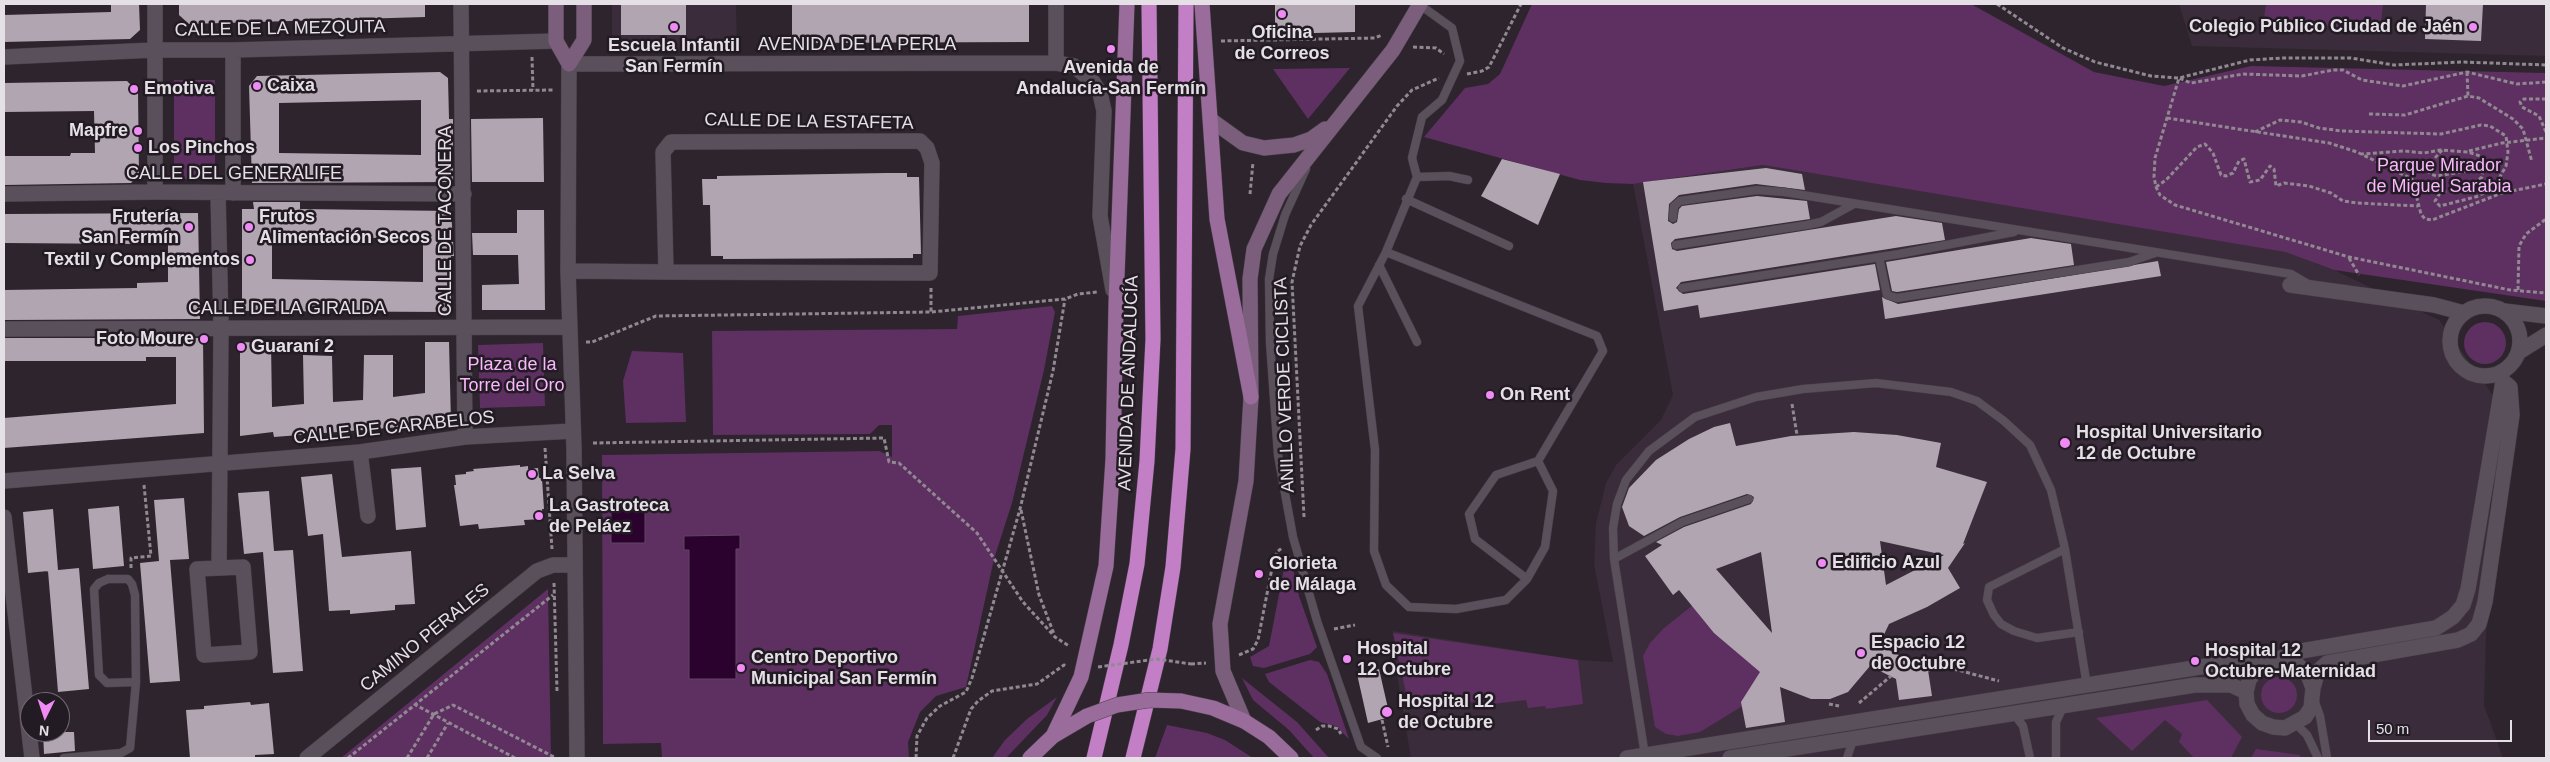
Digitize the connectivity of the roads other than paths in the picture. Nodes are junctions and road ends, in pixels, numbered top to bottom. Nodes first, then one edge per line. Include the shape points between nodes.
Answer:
1 (155, 4) edge
2 (461, 4) edge
3 (556, 4) edge
4 (584, 4) edge
5 (1056, 4) edge
6 (1127, 4) edge
7 (1149, 4) edge
8 (1186, 4) edge
9 (1202, 4) edge
10 (1420, 4) edge
11 (584, 40) junction
12 (556, 41) junction
13 (463, 44) junction
14 (154, 50) junction
15 (233, 50) junction
16 (4, 57) edge
17 (1056, 63) junction
18 (569, 64) junction
19 (1340, 117) junction
20 (1211, 120) junction
21 (1313, 151) junction
22 (1417, 177) junction
23 (1468, 180) dead end
24 (155, 192) junction
25 (225, 193) junction
26 (4, 194) edge
27 (464, 194) junction
28 (1406, 199) junction
29 (1854, 204) junction
30 (1673, 218) dead end
31 (2021, 231) junction
32 (1676, 245) dead end
33 (1509, 246) dead end
34 (1386, 252) junction
35 (2157, 253) junction
36 (1879, 257) junction
37 (1379, 265) junction
38 (568, 271) junction
39 (666, 272) junction
40 (2290, 285) dead end
41 (1682, 288) dead end
42 (2316, 288) junction
43 (1116, 304) junction
44 (2504, 311) junction
45 (2464, 313) junction
46 (2546, 316) edge
47 (221, 326) junction
48 (569, 327) junction
49 (4, 329) edge
50 (465, 329) junction
51 (2546, 335) edge
52 (1417, 342) dead end
53 (2519, 352) junction
54 (2502, 377) junction
55 (1251, 397) junction
56 (573, 432) junction
57 (465, 437) junction
58 (360, 452) junction
59 (1538, 461) junction
60 (219, 463) junction
61 (4, 481) edge
62 (1749, 499) dead end
63 (368, 516) dead end
64 (4, 517) edge
65 (2065, 549) junction
66 (1614, 560) junction
67 (575, 565) junction
68 (219, 568) junction
69 (1527, 579) junction
70 (2079, 632) junction
71 (2269, 662) junction
72 (136, 682) junction
73 (2087, 686) junction
74 (2246, 692) junction
75 (2314, 692) junction
76 (2064, 705) junction
77 (2014, 714) junction
78 (1244, 721) junction
79 (2296, 724) junction
80 (1053, 736) junction
81 (1853, 740) junction
82 (1643, 756) junction
83 (32, 758) edge
84 (64, 758) edge
85 (307, 758) edge
86 (577, 758) edge
87 (1030, 758) edge
88 (1094, 758) edge
89 (1133, 758) edge
90 (1291, 758) edge
91 (1377, 758) edge
92 (1627, 758) edge
93 (1730, 758) edge
94 (1847, 758) edge
95 (2030, 758) edge
96 (2056, 758) edge
97 (2318, 758) edge
98 (2327, 758) edge

1 - 14 street
2 - 13 street, CALLE DE TACONERA
3 - 12 street
4 - 11 street
5 - 17 street
6 - 43 main road
7 - 88 highway, AVENIDA DE ANDALUCÍA via 1153,339 1147,461 1137,564
8 - 89 highway via 1183,449 1173,568 1162,640
9 - 20 main road
10 - 19 street via 1393,50
10 - 22 lane via 1452,28 1460,61 1442,100 1422,117 1412,158
11 - 12 street
11 - 18 street
12 - 13 street, CALLE DE LA MEZQUITA
12 - 18 street
13 - 15 street, CALLE DE LA MEZQUITA
13 - 27 street, CALLE DE TACONERA
14 - 15 street, CALLE DE LA MEZQUITA
14 - 16 street, CALLE DE LA MEZQUITA
14 - 24 street
15 - 25 street
17 - 18 street, AVENIDA DE LA PERLA
17 - 43 street, AVENIDA DE LA PERLA via 1074,66 1093,82 1102,102 1100,216
18 - 38 street
19 - 20 street via 1311,139 1294,145 1264,148 1243,143
19 - 21 street
20 - 55 main road via 1217,218
21 - 55 street via 1279,194 1254,249 1249,308
21 - 91 lane via 1291,200 1273,254 1268,296 1278,455 1295,544 1317,622 1361,746
22 - 23 lane via 1450,176
22 - 28 lane
24 - 25 street, CALLE DEL GENERALIFE
24 - 26 street, CALLE DEL GENERALIFE
25 - 27 street, CALLE DEL GENERALIFE
25 - 47 street
27 - 50 street, CALLE DE TACONERA
28 - 33 lane
28 - 34 lane
29 - 30 lane via 1757,190 1680,201 1674,206
29 - 31 lane
29 - 32 lane via 1807,226
31 - 35 lane
31 - 36 lane
34 - 37 lane
34 - 59 lane via 1596,336 1603,351
35 - 36 lane via 2129,262 1897,298 1887,295
35 - 42 lane via 2291,274
36 - 41 lane
37 - 52 lane
37 - 69 lane via 1358,306 1375,450 1374,551 1386,585 1409,607 1456,609 1506,600
38 - 39 street
38 - 48 street
39 - 39 street, CALLE DE LA ESTAFETA via 663,152 671,142 920,141 928,148 932,163 930,273
40 - 42 street
42 - 45 street via 2434,305
43 - 80 main road via 1113,459 1106,566 1081,677
44 - 45 street via 2484,306
44 - 46 street
44 - 53 street via 2518,329 2521,340
45 - 54 street via 2450,333 2453,357 2471,374
47 - 49 street, CALLE DE LA GIRALDA
47 - 50 street, CALLE DE LA GIRALDA
47 - 60 street
48 - 50 street, CALLE DE LA GIRALDA
48 - 56 street
50 - 57 street, CALLE DE TACONERA
51 - 53 street
53 - 54 street
54 - 71 street via 2468,589 2463,605 2453,618 2436,628 2301,652
54 - 75 street via 2510,387 2512,415 2479,624 2471,634 2448,643 2327,663 2318,671
55 - 78 street via 1246,481 1220,624 1223,671
56 - 57 street, CALLE DE CARABELOS
56 - 67 street
57 - 58 street, CALLE DE CARABELOS
58 - 60 street, CALLE DE CARABELOS
58 - 63 street
59 - 69 lane via 1553,491 1545,547
59 - 69 lane via 1496,475 1469,514 1475,538
60 - 61 street, CALLE DE CARABELOS
60 - 68 street
62 - 66 lane via 1682,522
64 - 83 street
65 - 66 lane via 2051,490 2030,445 2004,420 1977,401 1951,392 1876,383 1803,388 1765,395 1695,417 1649,451 1626,480 1613,528
65 - 70 lane
65 - 70 lane via 1989,587 1987,600 1994,615 2014,631 2037,638
66 - 82 lane
67 - 85 street, CAMINO PERALES via 553,565 537,572
67 - 86 street
68 - 68 street via 197,570 204,655 250,652 243,567
70 - 73 lane
71 - 73 street via 2232,662
71 - 74 street via 2253,675
71 - 75 street via 2285,661 2298,665 2308,675
72 - 72 lane via 107,683 99,675 94,589 108,579 128,579 135,595
72 - 84 lane via 130,748 122,752
73 - 82 street
74 - 76 street via 2231,685 2195,685
74 - 79 street via 2250,709 2262,722 2285,728
75 - 79 street via 2308,713
75 - 98 lane
76 - 77 street
76 - 96 lane via 2056,722
77 - 81 street
77 - 95 lane via 2023,726
78 - 80 main road, bridge via 1214,708 1181,701 1149,700 1117,705 1087,716
78 - 90 main road via 1269,737
79 - 97 lane via 2307,735
80 - 87 main road
81 - 93 street
81 - 94 lane
82 - 92 street

